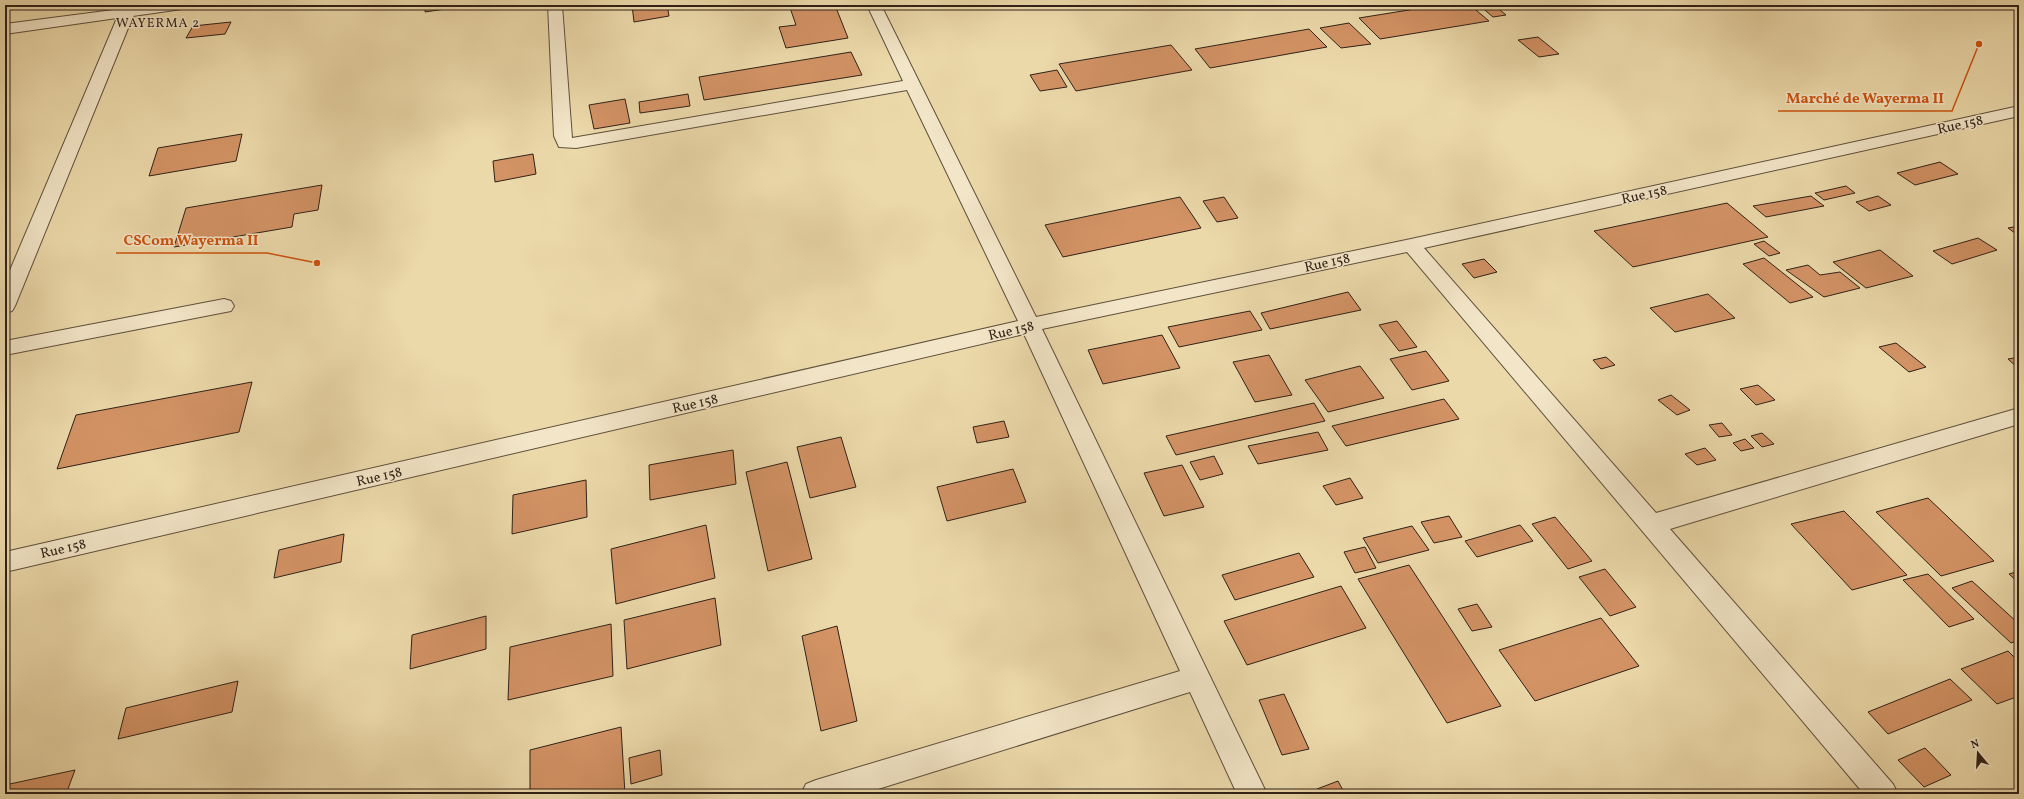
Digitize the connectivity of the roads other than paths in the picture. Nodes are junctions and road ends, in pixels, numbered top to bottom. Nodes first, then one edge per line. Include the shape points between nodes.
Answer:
1 (182, 5) edge
2 (555, 5) edge
3 (874, 5) edge
4 (128, 9) edge
5 (5, 29) edge
6 (912, 84) junction
7 (2019, 112) edge
8 (1410, 245) junction
9 (5, 306) edge
10 (224, 306) dead end
11 (1030, 325) junction
12 (5, 348) edge
13 (2019, 416) edge
14 (1650, 525) junction
15 (5, 562) edge
16 (1196, 678) junction
17 (816, 794) edge
18 (1252, 794) edge
19 (1882, 794) edge

1 - 4 street
2 - 6 street via 565,143
3 - 6 street
4 - 5 street
4 - 9 street
6 - 11 street
7 - 8 street, Rue 158
8 - 11 street, Rue 158
8 - 14 street
10 - 12 street
11 - 15 street, Rue 158
11 - 16 street
13 - 14 street
14 - 19 street
16 - 17 street
16 - 18 street

